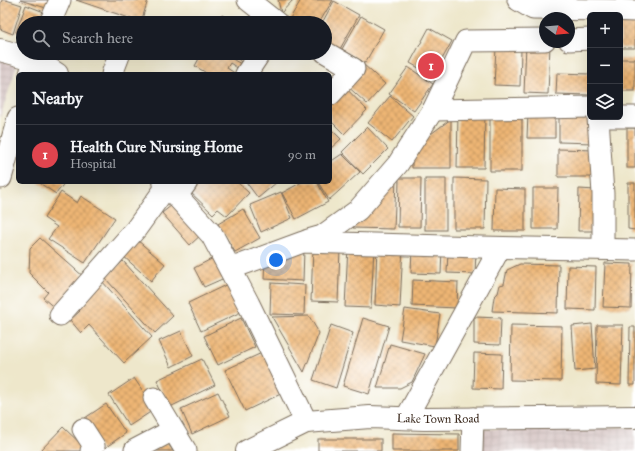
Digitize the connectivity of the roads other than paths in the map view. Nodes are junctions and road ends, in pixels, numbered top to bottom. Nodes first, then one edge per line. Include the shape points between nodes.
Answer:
1 (60, 0) edge
2 (248, 0) edge
3 (518, 0) edge
4 (549, 0) edge
5 (563, 0) edge
6 (607, 8) edge
7 (635, 11) edge
8 (53, 16) edge
9 (268, 16) edge
10 (539, 40) edge
11 (575, 40) edge
12 (587, 40) edge
13 (0, 50) edge
14 (16, 56) edge
15 (332, 56) edge
16 (117, 60) edge
17 (255, 60) edge
18 (34, 62) edge
19 (53, 72) edge
20 (113, 72) edge
21 (247, 72) edge
22 (332, 93) edge
23 (587, 107) edge
24 (433, 110) junction
25 (623, 117) edge
26 (635, 117) edge
27 (598, 120) edge
28 (16, 126) edge
29 (2, 178) dead end
30 (174, 186) edge
31 (303, 242) junction
32 (500, 248) junction
33 (604, 249) junction
34 (635, 250) edge
35 (230, 269) junction
36 (60, 315) dead end
37 (154, 398) dead end
38 (635, 417) edge
39 (406, 418) junction
40 (472, 418) junction
41 (306, 422) junction
42 (83, 429) dead end
43 (173, 430) junction
44 (276, 444) edge
45 (135, 450) edge
46 (91, 451) edge
47 (186, 451) edge
48 (247, 451) edge
49 (472, 451) edge

1 - 8 street
2 - 9 street
3 - 6 street via 533,9
4 - 5 street
6 - 7 street
10 - 24 street via 466,41
11 - 12 street
13 - 14 street
15 - 22 street via 354,69
16 - 20 street
17 - 21 street
18 - 19 street
23 - 24 street
24 - 31 street via 398,164 358,210 322,236
25 - 26 street
27 - 33 street
28 - 29 street
30 - 35 street via 212,235
30 - 36 street
31 - 32 street
31 - 35 street
32 - 33 street
32 - 39 street
33 - 34 street
35 - 41 street
37 - 43 street
38 - 40 street, Lake Town Road
39 - 40 street, Lake Town Road
39 - 41 street, Lake Town Road via 370,417
40 - 49 street
41 - 44 street, Lake Town Road
42 - 46 street via 94,446
43 - 45 street
43 - 47 street
44 - 48 street, Lake Town Road

